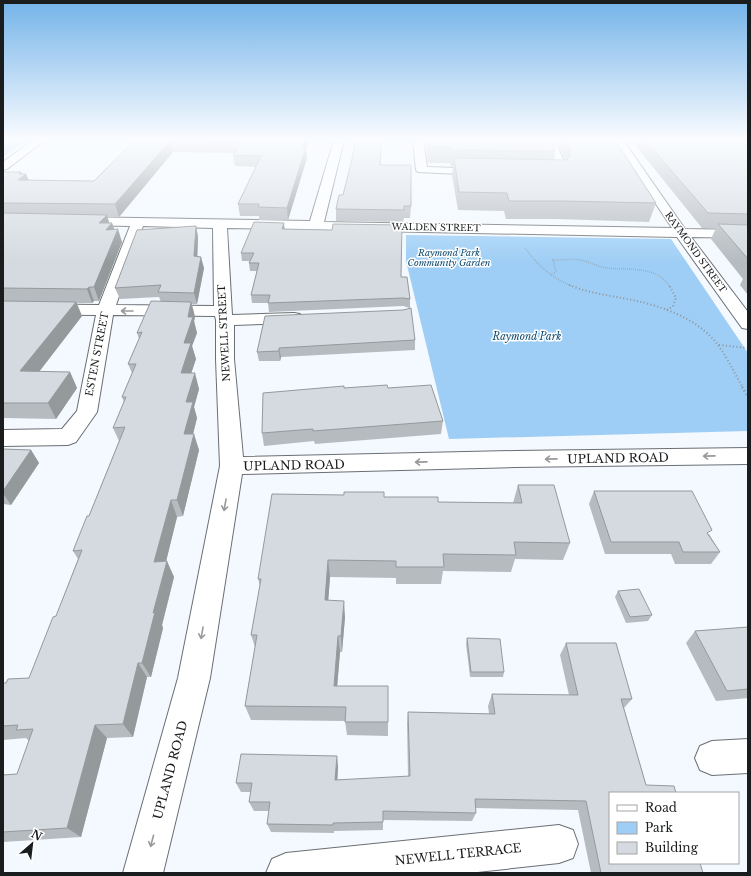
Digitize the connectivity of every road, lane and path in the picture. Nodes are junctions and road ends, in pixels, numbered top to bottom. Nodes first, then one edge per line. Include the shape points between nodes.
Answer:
1 (328, 181) edge
2 (646, 181) edge
3 (66, 221) edge
4 (138, 222) junction
5 (220, 224) junction
6 (316, 225) junction
7 (680, 232) junction
8 (748, 234) edge
9 (523, 245) dead end
10 (551, 275) junction
11 (3, 309) edge
12 (667, 310) junction
13 (105, 311) junction
14 (223, 315) junction
15 (312, 317) edge
16 (748, 324) edge
17 (718, 345) junction
18 (748, 348) edge
19 (748, 397) edge
20 (3, 438) edge
21 (748, 456) edge
22 (232, 466) junction
23 (748, 756) edge
24 (712, 758) dead end
25 (559, 844) dead end
26 (143, 873) edge
27 (286, 873) edge

1 - 6 street
2 - 7 street, RAYMOND STREET
3 - 4 street, WALDEN STREET
4 - 5 street, WALDEN STREET
4 - 13 street, ESTEN STREET
5 - 6 street, WALDEN STREET
5 - 14 street, NEWELL STREET
6 - 7 street, WALDEN STREET
7 - 8 street, WALDEN STREET
7 - 16 street, RAYMOND STREET
9 - 10 path via 536,263
10 - 12 path via 570,285
10 - 12 path via 556,272 554,260 582,260 606,268 633,269 653,274 666,280 676,298 673,306
11 - 13 street
12 - 17 path via 696,326
14 -> 13 street
13 - 20 street, ESTEN STREET via 87,412 68,437
14 - 15 street
14 - 22 street, NEWELL STREET
17 - 18 path
17 - 19 path
21 -> 22 street, UPLAND ROAD
22 -> 26 street, UPLAND ROAD via 194,678
23 - 24 street
25 - 27 street, NEWELL TERRACE

